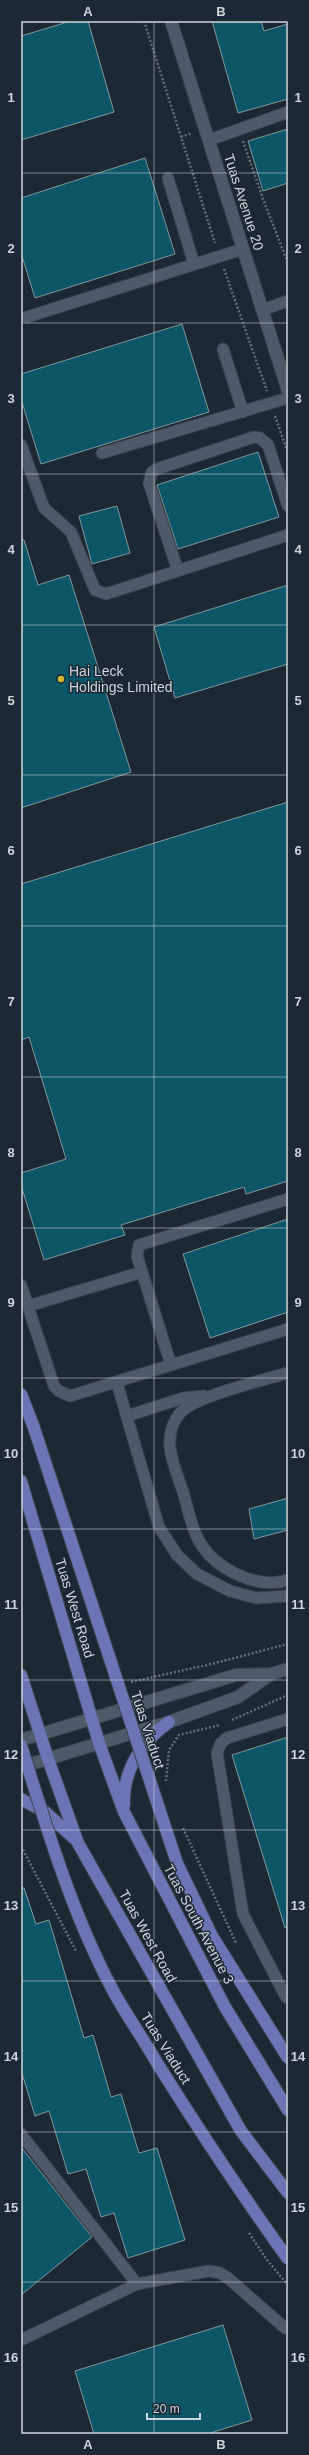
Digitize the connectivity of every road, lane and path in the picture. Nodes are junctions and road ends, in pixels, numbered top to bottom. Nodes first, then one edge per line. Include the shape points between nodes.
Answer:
1 (144, 21) edge
2 (171, 21) edge
3 (288, 112) edge
4 (238, 129) junction
5 (209, 140) junction
6 (168, 178) dead end
7 (243, 248) junction
8 (219, 256) junction
9 (288, 263) edge
10 (194, 264) junction
11 (288, 301) edge
12 (262, 310) junction
13 (27, 317) dead end
14 (223, 349) dead end
15 (288, 391) edge
16 (288, 398) edge
17 (271, 404) junction
18 (243, 412) junction
19 (21, 446) edge
20 (288, 453) edge
21 (102, 454) dead end
22 (288, 506) edge
23 (288, 535) edge
24 (178, 571) junction
25 (288, 1199) edge
26 (142, 1272) junction
27 (21, 1285) edge
28 (28, 1306) junction
29 (288, 1329) edge
30 (171, 1365) junction
31 (288, 1373) edge
32 (117, 1383) junction
33 (21, 1394) edge
34 (211, 1396) junction
35 (127, 1416) junction
36 (21, 1481) edge
37 (288, 1580) edge
38 (288, 1596) edge
39 (288, 1644) edge
40 (288, 1669) edge
41 (21, 1674) edge
42 (271, 1674) junction
43 (127, 1682) dead end
44 (288, 1696) edge
45 (92, 1719) junction
46 (288, 1719) edge
47 (229, 1721) dead end
48 (169, 1722) junction
49 (222, 1724) dead end
50 (40, 1734) junction
51 (21, 1740) edge
52 (99, 1743) junction
53 (21, 1745) edge
54 (48, 1759) junction
55 (21, 1767) edge
56 (166, 1783) dead end
57 (21, 1799) edge
58 (124, 1812) junction
59 (182, 1826) dead end
60 (78, 1843) junction
61 (237, 1946) dead end
62 (286, 1997) dead end
63 (288, 2058) edge
64 (288, 2110) edge
65 (21, 2134) edge
66 (288, 2193) edge
67 (288, 2259) edge
68 (137, 2284) junction
69 (285, 2328) dead end
70 (21, 2340) edge

1 - 8 path
2 - 5 street, Tuas Avenue 20
3 - 4 lane
4 - 5 lane
4 - 9 path
5 - 7 street, Tuas Avenue 20
6 - 10 lane
7 - 8 lane
7 - 12 street, Tuas Avenue 20
8 - 10 lane
8 - 17 path
10 - 13 lane
11 - 12 lane
12 - 15 street, Tuas Avenue 20
14 - 18 lane
16 - 17 lane
17 - 18 lane
17 - 20 path
18 - 21 lane
19 - 24 lane via 44,508 71,532 95,590 106,594
22 - 24 lane via 268,445 260,438 157,469 152,472 149,483
23 - 24 lane
25 - 26 lane via 139,1245 137,1256
26 - 28 lane
26 - 30 lane
27 - 28 lane
28 - 32 lane via 54,1386 59,1391 70,1396
29 - 30 lane
30 - 32 lane
31 - 34 lane
32 - 35 lane
33 - 63 main road, Tuas Viaduct, bridge via 177,1862 212,1936
34 - 35 lane via 183,1398
34 - 37 lane via 182,1411 172,1425 168,1448 199,1541 210,1555 237,1574 269,1583
35 - 38 lane via 160,1527 177,1555 197,1574 230,1591 256,1598
36 - 45 main road, Tuas West Road
39 - 43 path via 208,1665
40 - 42 street
41 - 50 main road, Tuas West Road
42 - 45 street via 236,1675
42 - 48 street via 238,1697
44 - 47 path
45 - 50 street
45 - 52 main road, Tuas West Road
46 - 62 lane via 227,1738 221,1743 217,1754 243,1914
48 - 52 street
48 - 58 main road via 148,1739 133,1761 125,1786
49 - 56 path via 179,1736 169,1750
50 - 51 street
50 - 54 main road, Tuas West Road
52 - 54 street
52 - 58 main road, Tuas South Avenue 3
53 - 67 main road, Tuas Viaduct, bridge via 52,1841 88,1938 116,1996 247,2202
54 - 55 street
54 - 60 main road, Tuas West Road
57 - 60 main road via 57,1821
58 - 64 main road, Tuas South Avenue 3 via 225,2007
59 - 61 path
60 - 66 main road, Tuas West Road via 241,2131
65 - 68 lane
68 - 69 lane via 209,2271 220,2273
68 - 70 lane

